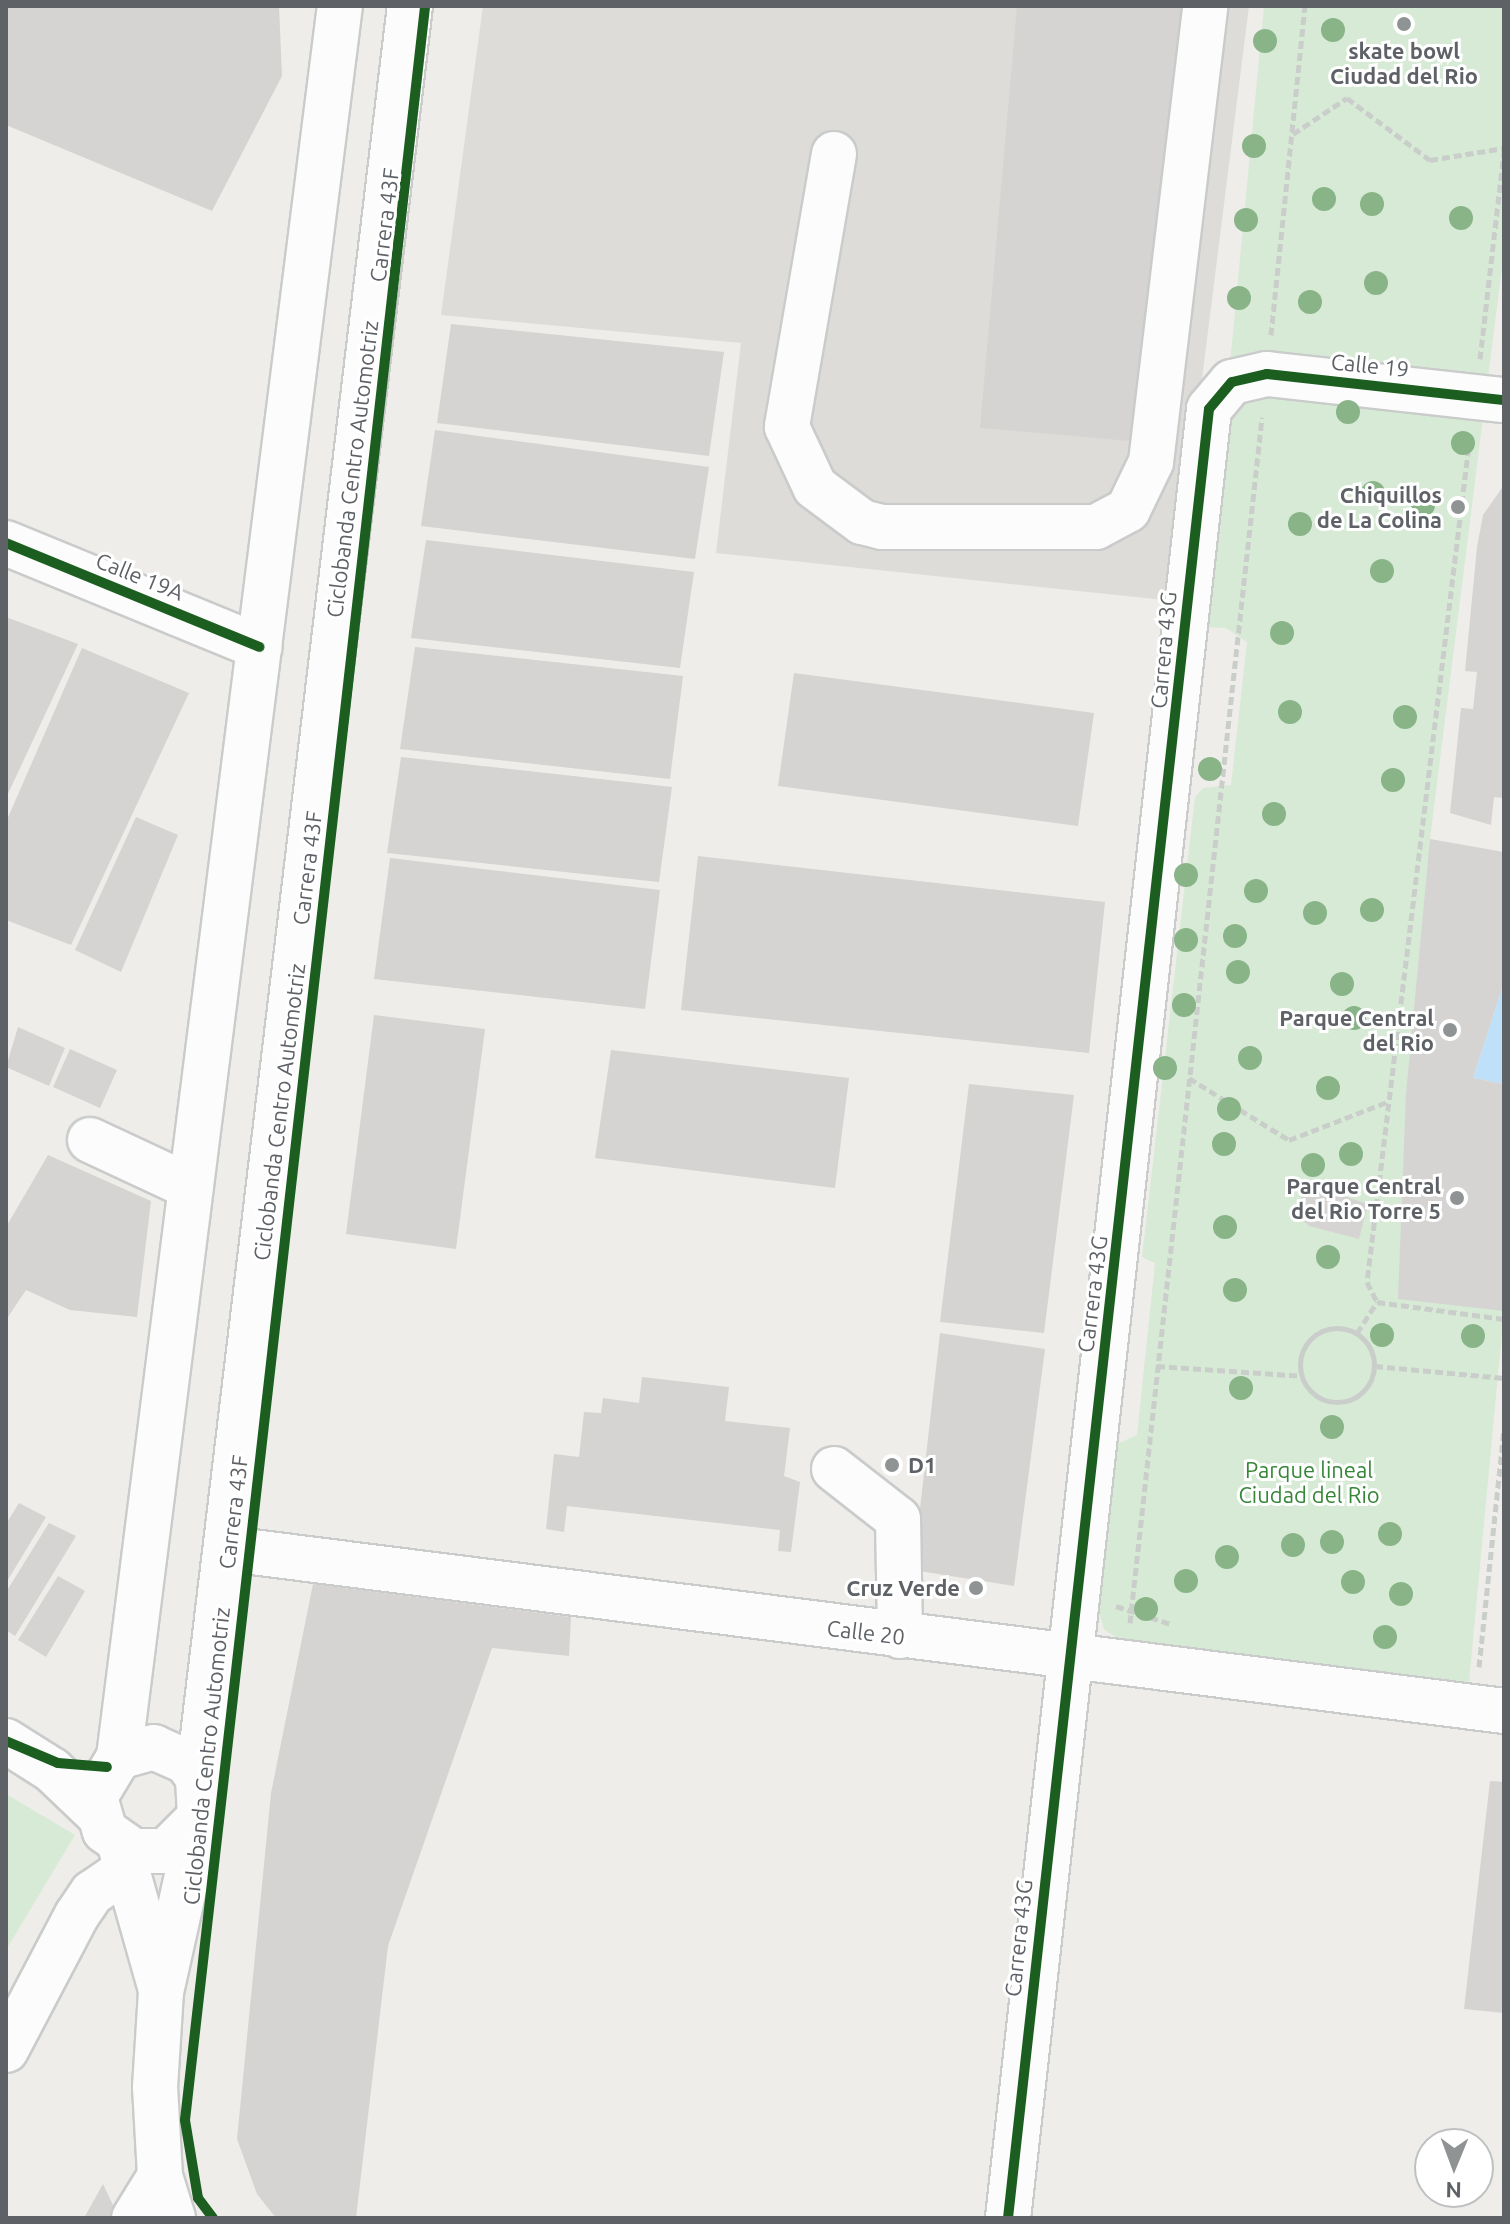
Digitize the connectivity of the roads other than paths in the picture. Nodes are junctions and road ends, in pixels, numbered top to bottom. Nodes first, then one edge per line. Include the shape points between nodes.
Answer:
1 (340, 6) edge
2 (410, 6) edge
3 (1205, 6) edge
4 (834, 154) dead end
5 (1249, 378) joint
6 (1489, 398) edge
7 (6, 543) edge
8 (259, 647) junction
9 (90, 1140) dead end
10 (191, 1187) junction
11 (834, 1469) dead end
12 (229, 1549) junction
13 (900, 1636) junction
14 (1068, 1655) junction
15 (1489, 1709) edge
16 (20, 1749) edge
17 (113, 1762) junction
18 (199, 1797) junction
19 (114, 1842) junction
20 (161, 1992) junction
21 (6, 2050) edge
22 (160, 2176) junction
23 (134, 2218) edge
24 (173, 2218) edge
25 (1008, 2218) edge

1 - 8 street
2 - 12 street, Carrera 43F
3 - 4 street via 1151,462 1128,510 1096,527 882,527 862,522 815,487 787,427
5 - 6 street, Calle 19
5 - 14 street, Carrera 43G via 1209,409 1200,452 1144,1032
7 - 8 street, Calle 19A
8 - 10 street
9 - 10 street
10 - 17 street
11 - 13 street via 898,1519
12 - 13 street, Calle 20
12 - 18 street, Carrera 43F
13 - 14 street, Calle 20
14 - 15 street, Calle 20
14 - 25 street, Carrera 43G
16 - 17 street
16 - 19 street
17 - 18 street via 135,1749 172,1752
17 - 19 street
18 - 19 street via 166,1851
18 - 20 street, Carrera 43F
19 - 20 street, Carrera 43F
19 - 21 street
20 - 22 street, Carrera 43F
22 - 23 street
22 - 24 street, Carrera 43F

